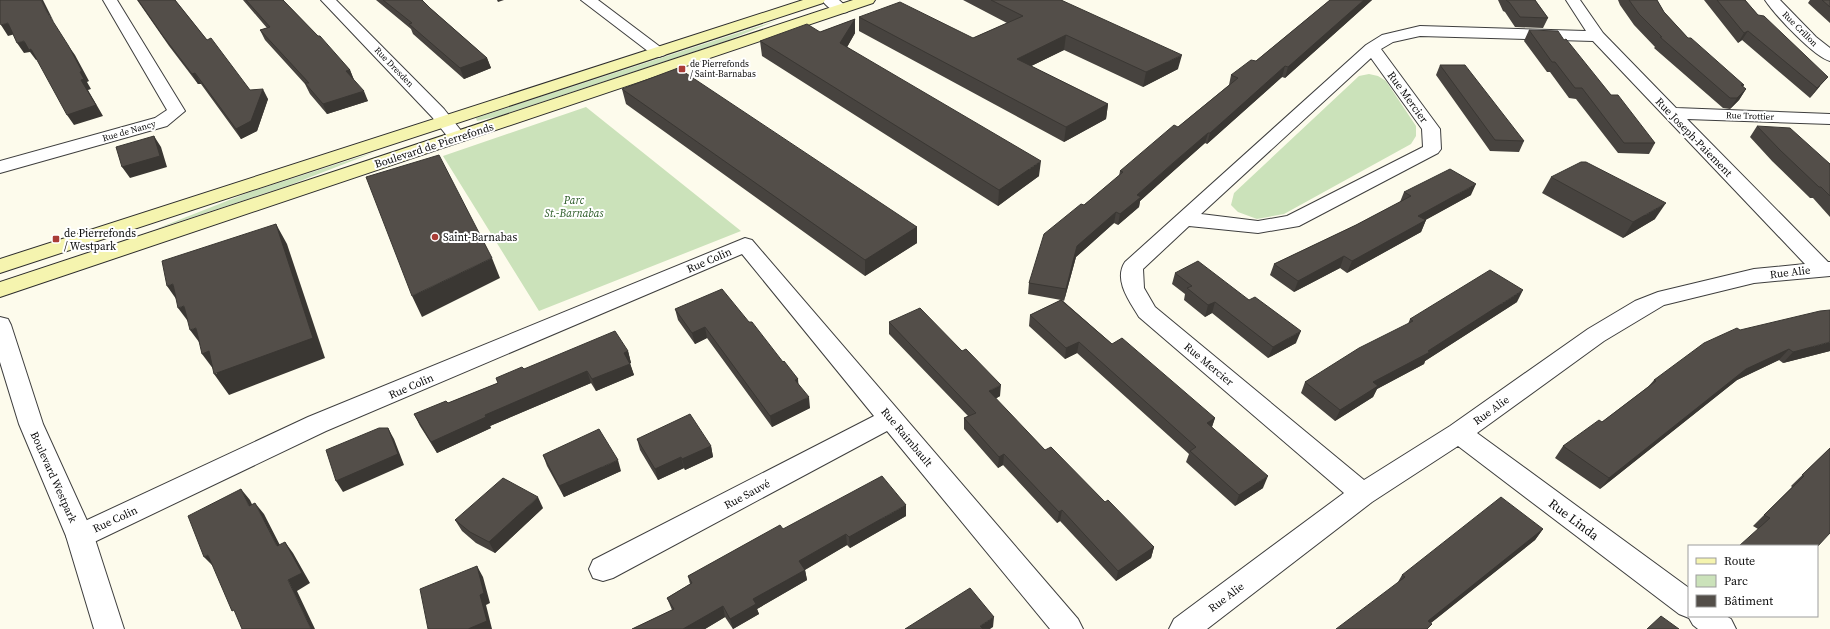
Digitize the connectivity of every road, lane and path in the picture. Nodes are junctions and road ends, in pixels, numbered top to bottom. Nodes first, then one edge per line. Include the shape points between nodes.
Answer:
1 (110, 0) edge
2 (328, 0) edge
3 (588, 0) edge
4 (818, 0) edge
5 (829, 0) edge
6 (868, 0) edge
7 (1573, 0) edge
8 (1772, 0) edge
9 (842, 9) junction
10 (1597, 36) junction
11 (1372, 48) junction
12 (659, 52) junction
13 (1830, 56) edge
14 (1671, 112) junction
15 (1830, 119) edge
16 (445, 121) junction
17 (457, 137) junction
18 (0, 167) edge
19 (1186, 219) junction
20 (745, 245) joint
21 (0, 266) edge
22 (1826, 269) edge
23 (0, 290) edge
24 (0, 325) edge
25 (891, 418) junction
26 (1459, 433) junction
27 (1363, 494) junction
28 (80, 536) junction
29 (603, 569) dead end
30 (1688, 604) edge
31 (1704, 617) edge
32 (109, 629) edge
33 (1068, 629) edge
34 (1184, 629) edge
35 (1721, 629) edge

1 - 18 street, Rue de Nancy via 176,111 161,122
2 - 16 street, Rue Dresden
3 - 12 street
4 - 12 main road, Boulevard de Pierrefonds
5 - 9 street
6 - 9 main road, Boulevard de Pierrefonds
7 - 10 street, Rue Joseph-Paiement
8 - 13 street, Rue Crillon via 1810,40
9 - 17 main road, Boulevard de Pierrefonds
10 - 11 street, Rue Mercier via 1420,31 1388,38
10 - 14 street, Rue Joseph-Paiement
11 - 19 street, Rue Mercier
11 - 19 street, Rue Mercier via 1431,129 1432,149 1292,222 1258,227
12 - 16 main road, Boulevard de Pierrefonds
14 - 15 street, Rue Trottier
14 - 22 street, Rue Joseph-Paiement
16 - 17 street, Rue Dresden
16 - 21 main road, Boulevard de Pierrefonds
17 - 23 main road, Boulevard de Pierrefonds
19 - 27 street, Rue Mercier via 1132,267 1133,288 1146,312
20 - 25 street, Rue Raimbault
20 - 28 street, Rue Colin via 317,424
22 - 26 street, Rue Alie via 1754,276 1658,299 1596,335
24 - 28 street, Boulevard Westpark via 31,424
25 - 29 street, Rue Sauvé
25 - 33 street, Rue Raimbault
26 - 27 street, Rue Alie
26 - 30 street, Rue Linda
27 - 34 street, Rue Alie
28 - 32 street, Boulevard Westpark
31 - 35 street

